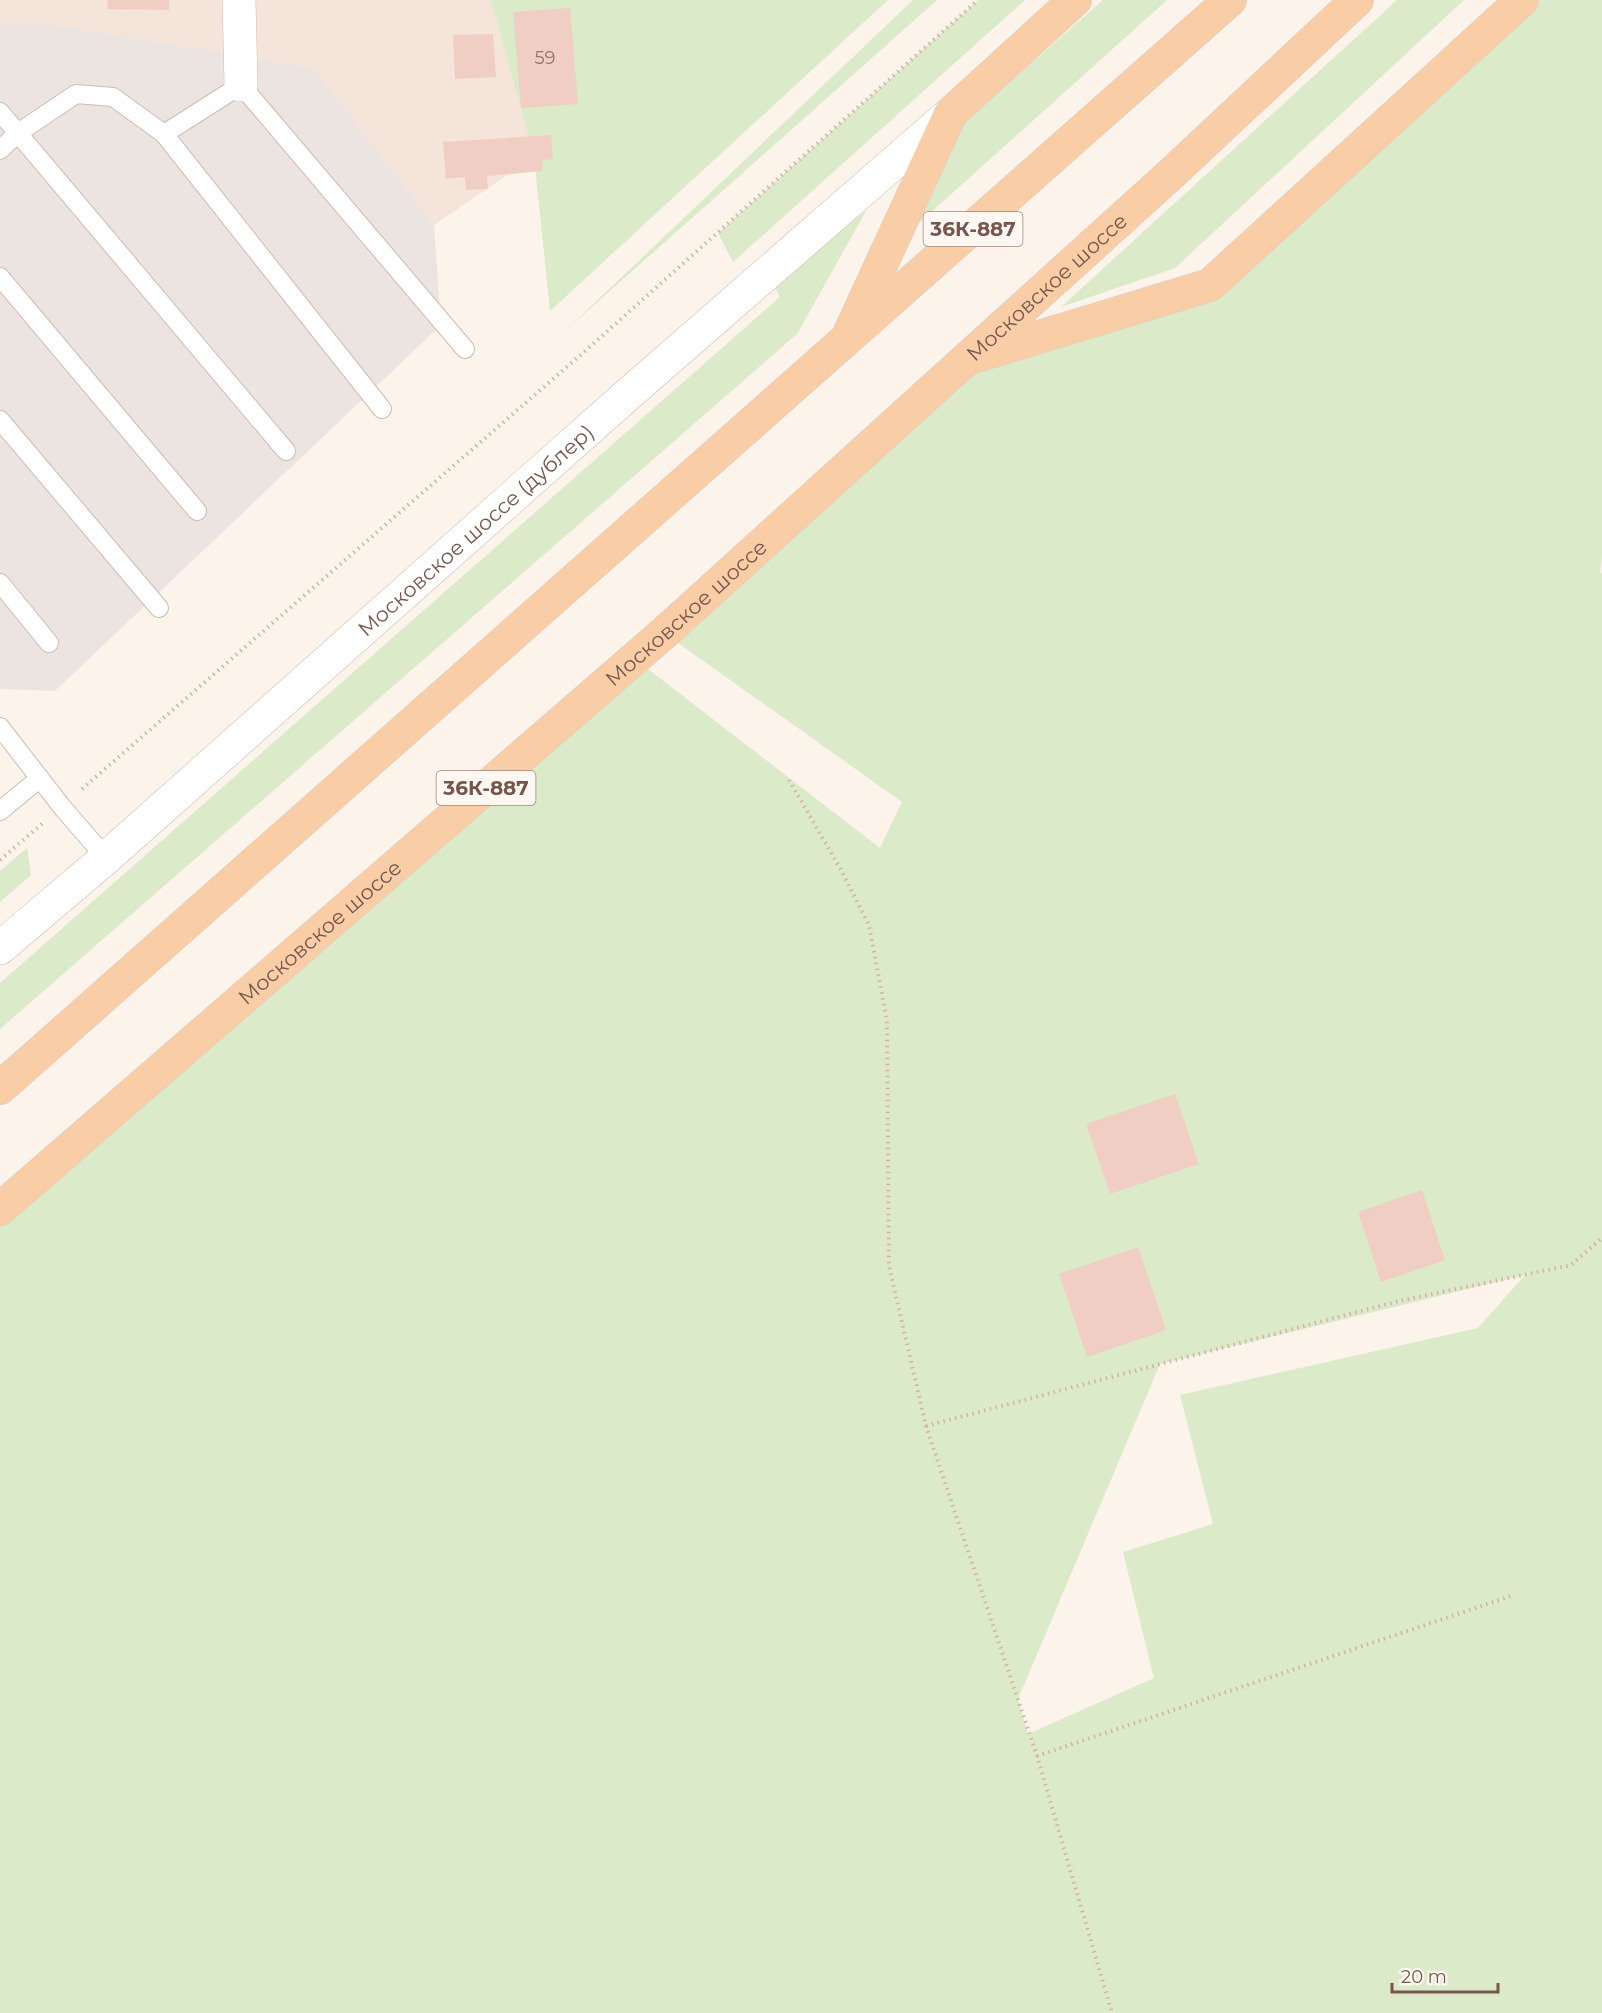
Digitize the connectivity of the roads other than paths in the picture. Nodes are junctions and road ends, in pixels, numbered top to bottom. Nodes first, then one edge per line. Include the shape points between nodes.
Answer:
1 (239, 0) edge
2 (1075, 0) edge
3 (1230, 0) edge
4 (1357, 0) edge
5 (1522, 0) edge
6 (241, 85) junction
7 (0, 112) edge
8 (951, 113) junction
9 (18, 133) junction
10 (164, 134) junction
11 (0, 150) edge
12 (0, 277) edge
13 (844, 344) junction
14 (465, 349) dead end
15 (965, 360) junction
16 (382, 409) dead end
17 (0, 420) edge
18 (286, 451) dead end
19 (197, 511) dead end
20 (0, 583) edge
21 (159, 608) dead end
22 (49, 643) dead end
23 (0, 727) edge
24 (40, 778) junction
25 (0, 811) edge
26 (106, 858) junction
27 (0, 948) edge
28 (0, 1088) edge
29 (0, 1209) edge

1 - 6 street
2 - 8 main road
3 - 13 main road, 36К-887
4 - 15 main road, Московское шоссе / 36К-887
5 - 15 main road via 1210,285
6 - 10 lane
6 - 14 lane
7 - 9 lane
8 - 13 main road
8 - 26 street, Московское шоссе (дублер)
9 - 10 lane via 76,94 113,97
9 - 11 lane
9 - 18 lane
10 - 16 lane
12 - 19 lane
13 - 28 main road, 36К-887
15 - 29 main road, Московское шоссе / 36К-887 via 664,633
17 - 21 lane
20 - 22 lane
23 - 24 lane
24 - 25 lane
24 - 26 lane
26 - 27 street, Московское шоссе (дублер)

